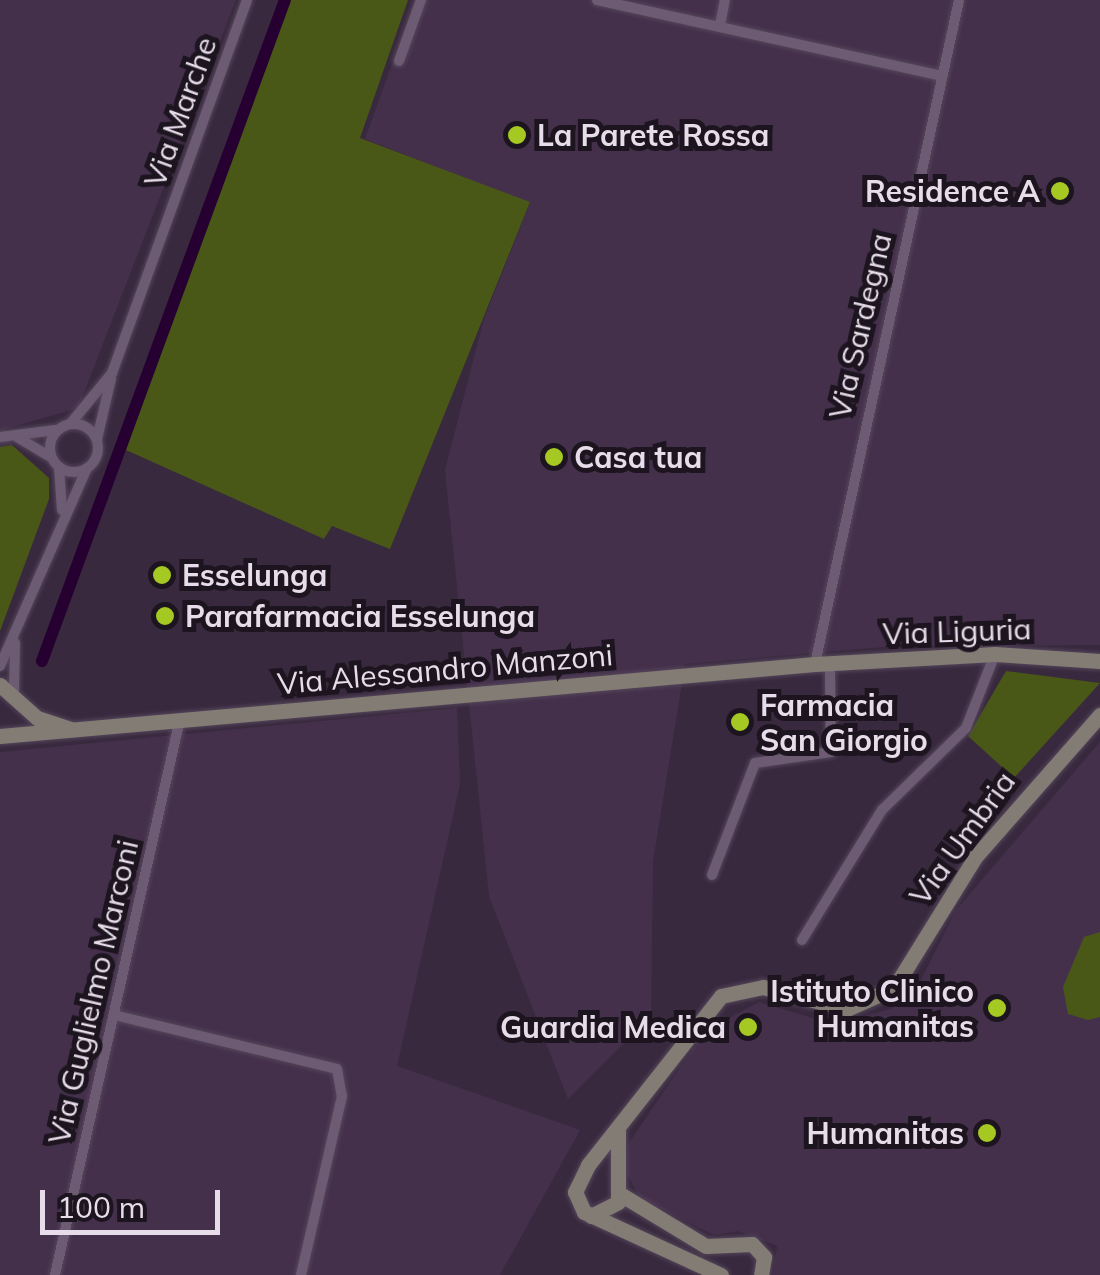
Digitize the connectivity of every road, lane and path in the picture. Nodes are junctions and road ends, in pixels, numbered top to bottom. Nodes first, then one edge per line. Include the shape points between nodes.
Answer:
1 (247, 0) edge
2 (421, 0) edge
3 (597, 0) edge
4 (725, 0) edge
5 (959, 0) edge
6 (720, 25) junction
7 (399, 60) dead end
8 (942, 76) junction
9 (112, 373) junction
10 (71, 423) junction
11 (57, 430) junction
12 (16, 437) junction
13 (0, 438) edge
14 (97, 439) junction
15 (56, 463) junction
16 (87, 468) junction
17 (62, 512) junction
18 (17, 633) junction
19 (996, 654) junction
20 (1100, 661) edge
21 (822, 664) junction
22 (0, 666) edge
23 (12, 692) edge
24 (1100, 715) edge
25 (180, 719) junction
26 (79, 730) junction
27 (6, 734) edge
28 (712, 875) dead end
29 (802, 940) dead end
30 (114, 1015) junction
31 (618, 1129) junction
32 (582, 1178) junction
33 (618, 1187) junction
34 (591, 1216) junction
35 (730, 1245) junction
36 (55, 1275) edge
37 (301, 1275) edge
38 (722, 1275) edge
39 (762, 1275) edge

1 - 9 street, Via Marche
2 - 7 street
3 - 6 street
4 - 6 street
5 - 8 street, Via Sardegna
6 - 8 street
8 - 21 street, Via Sardegna
9 - 10 street
9 - 14 street
10 - 11 street
10 - 14 street
11 - 12 street
11 - 15 street
12 - 13 street
12 - 15 street
14 - 16 street
15 - 16 street
15 - 17 street
16 - 17 street
17 - 18 street
18 - 22 street
18 - 23 street
19 - 20 street, Via Liguria
19 - 21 street, Via Liguria
19 - 29 street via 966,728 882,810
21 - 25 street, Via Alessandro Manzoni
21 - 28 street, Via Sardegna via 831,752 755,763
23 - 26 street, Via Alessandro Manzoni via 37,718
23 - 27 street, Via Alessandro Manzoni
24 - 31 street, Via Umbria via 976,856 903,978 878,1000 846,1010 763,987 721,996
25 - 26 street, Via Alessandro Manzoni
25 - 30 street, Via Guglielmo Marconi
26 - 27 street, Via Alessandro Manzoni
30 - 36 street, Via Guglielmo Marconi
30 - 37 street via 330,1066 340,1077
31 - 32 street
31 - 33 street
32 - 33 street via 595,1171
32 - 34 street via 576,1200
33 - 34 street via 611,1212
33 - 35 street via 670,1230
34 - 38 street
35 - 38 street
35 - 39 street via 758,1247

